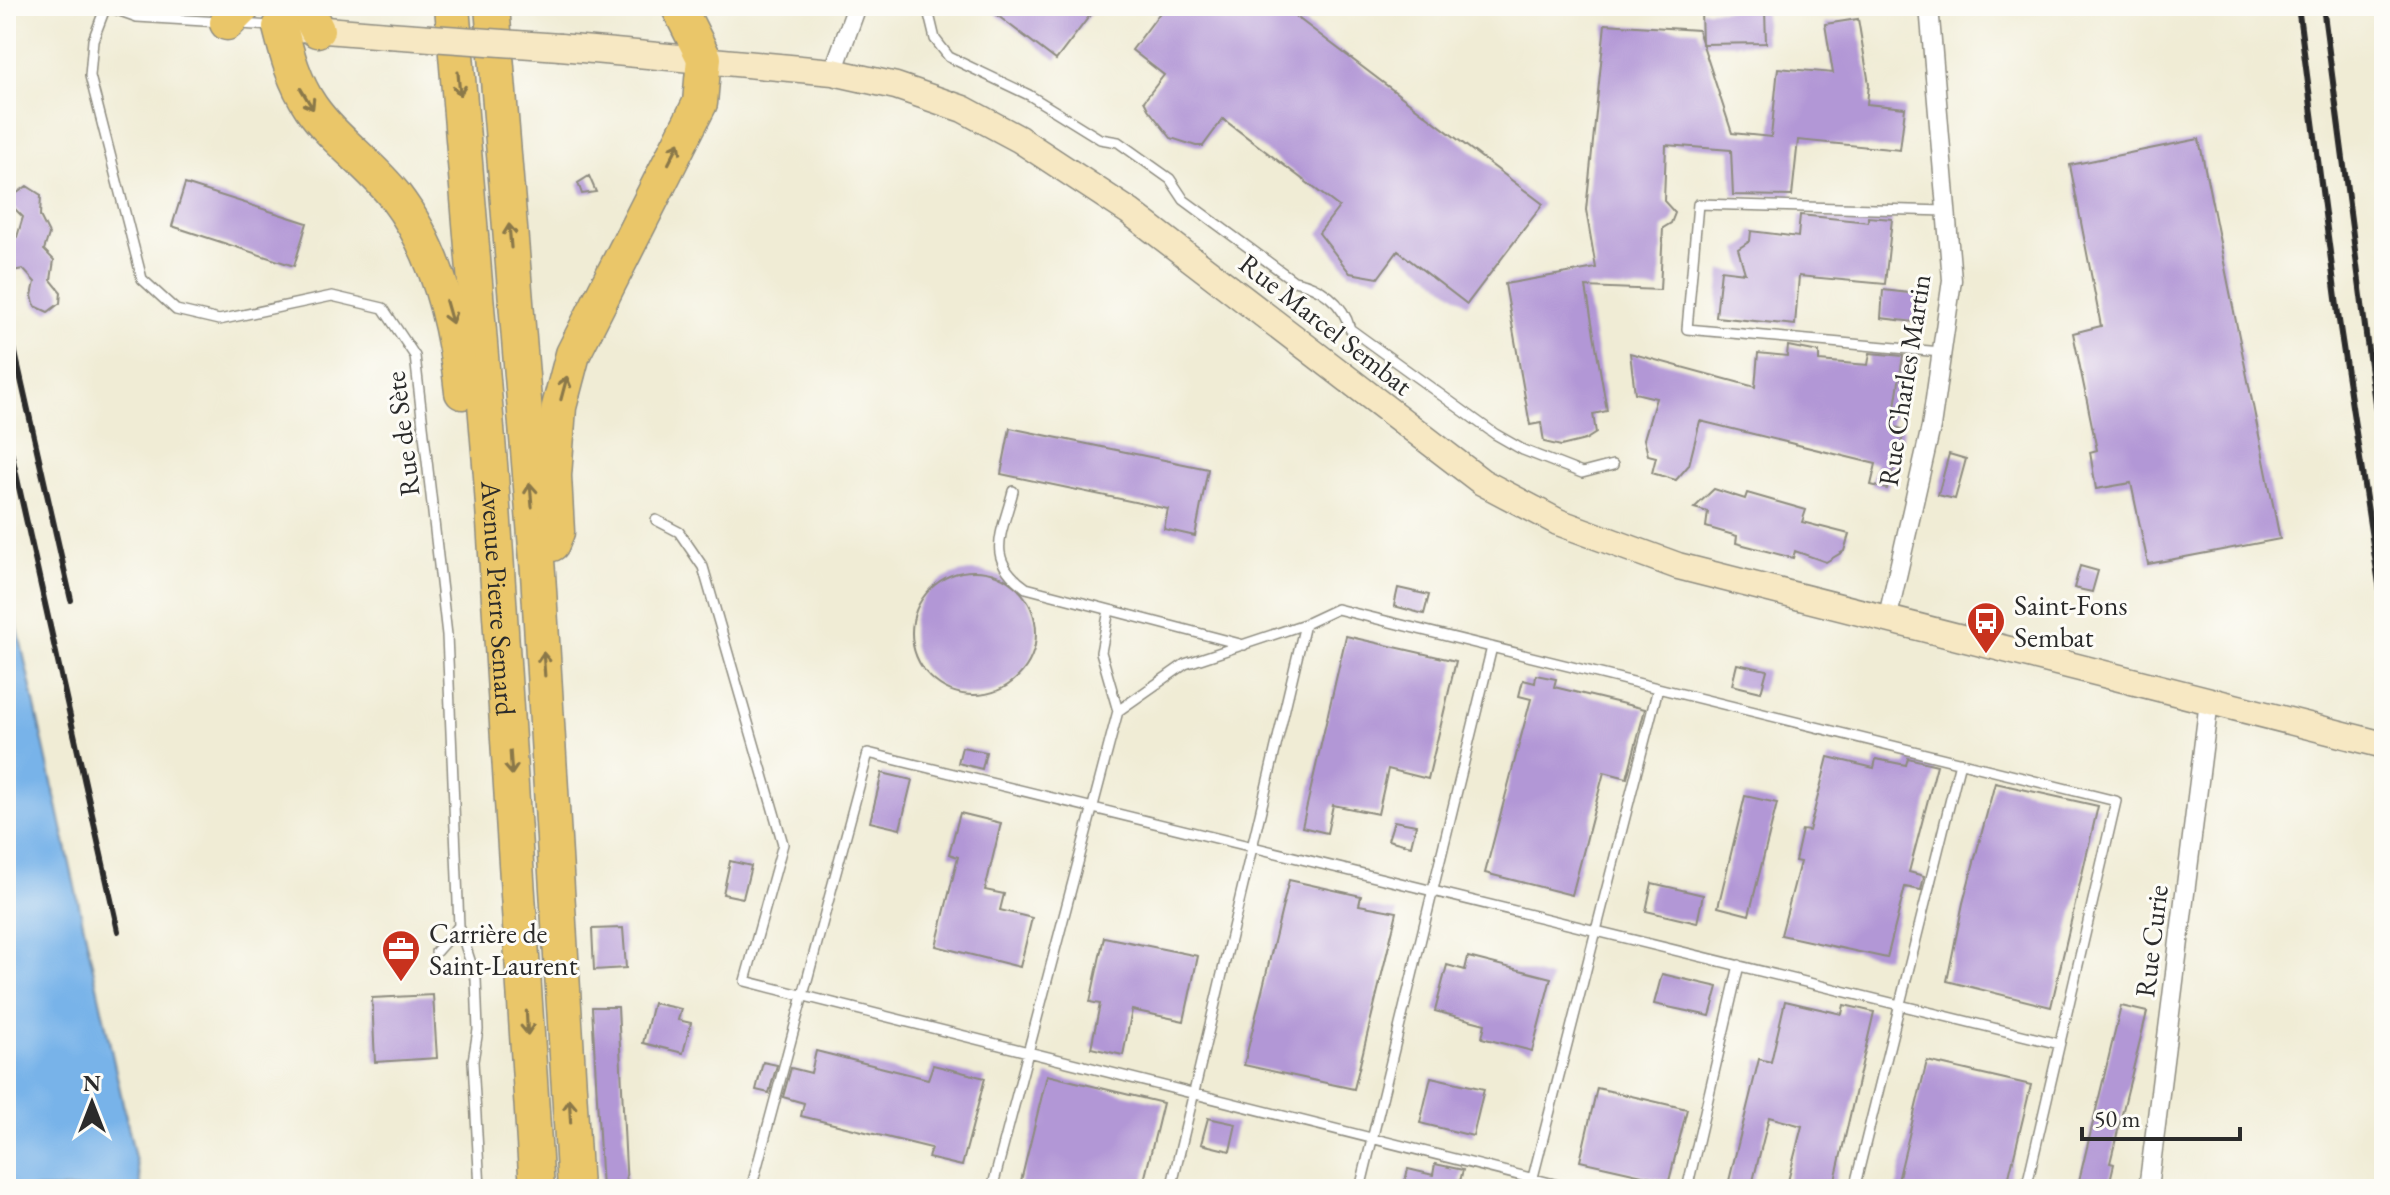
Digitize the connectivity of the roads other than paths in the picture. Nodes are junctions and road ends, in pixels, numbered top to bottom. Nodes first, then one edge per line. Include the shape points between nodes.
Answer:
1 (106, 6) edge
2 (452, 6) edge
3 (492, 6) edge
4 (678, 6) edge
5 (857, 6) edge
6 (927, 6) edge
7 (1929, 6) edge
8 (236, 14) edge
9 (301, 21) edge
10 (704, 58) junction
11 (833, 72) junction
12 (1946, 211) junction
13 (1941, 352) junction
14 (1613, 465) dead end
15 (491, 476) junction
16 (1013, 491) dead end
17 (656, 520) dead end
18 (538, 573) junction
19 (1109, 610) junction
20 (1888, 616) junction
21 (1305, 624) junction
22 (1244, 645) junction
23 (1492, 647) junction
24 (1658, 688) junction
25 (2209, 701) junction
26 (1118, 711) junction
27 (2384, 745) edge
28 (1960, 762) junction
29 (1092, 807) junction
30 (1253, 846) junction
31 (1433, 890) junction
32 (459, 926) junction
33 (1598, 930) junction
34 (436, 952) dead end
35 (1739, 965) junction
36 (803, 995) junction
37 (1900, 1005) junction
38 (2059, 1044) junction
39 (1028, 1052) junction
40 (1194, 1093) junction
41 (1373, 1138) junction
42 (1531, 1184) edge
43 (480, 1189) edge
44 (537, 1189) edge
45 (575, 1189) edge
46 (751, 1189) edge
47 (992, 1189) edge
48 (1171, 1189) edge
49 (1360, 1189) edge
50 (1574, 1189) edge
51 (1687, 1189) edge
52 (1854, 1189) edge
53 (2026, 1189) edge
54 (2148, 1189) edge

1 - 8 lane, Rue Marcel Sembat via 137,17
1 - 32 lane, Rue de Sète via 93,40 90,76 142,279 176,310 219,320 332,296 383,308 415,356 447,635
2 -> 15 highway, Avenue Pierre Semard
18 -> 3 highway, Avenue Pierre Semard
4 - 10 highway
5 - 11 street
6 - 14 lane via 935,39 949,57 1029,95 1100,139 1118,142 1170,179 1184,200 1294,281 1312,285 1345,311 1350,329 1495,434 1582,473
7 - 12 street, Rue Charles Martin
8 - 9 lane, Rue Marcel Sembat
9 - 10 main road, Rue Marcel Sembat, bridge via 388,35
9 -> 15 highway via 291,71 311,108 398,199 436,269 459,363 467,446
10 - 11 main road, Rue Marcel Sembat
18 -> 10 highway via 557,532 559,407 573,354 700,103
11 - 20 main road, Rue Marcel Sembat via 963,109 1019,139 1130,212 1482,482 1523,505 1678,566
12 - 13 street, Rue Charles Martin via 1952,280
12 - 13 lane via 1698,204 1687,329
13 - 20 street, Rue Charles Martin via 1931,427
15 -> 44 highway, Avenue Pierre Semard
16 - 19 lane via 999,558 1006,574 1026,588
17 - 36 lane via 679,532 703,567 783,844 745,981
45 -> 18 highway, Avenue Pierre Semard
19 - 22 lane
19 - 26 lane via 1101,652
20 - 25 main road, Rue Marcel Sembat
21 - 22 lane
21 - 23 lane via 1337,609
21 - 30 lane
22 - 26 lane via 1185,664
23 - 24 lane
23 - 31 lane
24 - 28 lane
24 - 33 lane
25 - 27 main road, Rue Marcel Sembat
25 - 54 street, Rue Curie
26 - 29 lane
28 - 37 lane
28 - 38 lane via 2116,801
29 - 30 lane
29 - 36 lane via 868,753
29 - 39 lane
30 - 31 lane
30 - 40 lane
31 - 33 lane
31 - 41 lane
32 - 34 lane
32 - 43 lane, Rue de Sète via 476,979 473,1061
33 - 35 lane
33 - 42 lane
35 - 37 lane
35 - 51 lane
36 - 39 lane
36 - 46 lane
37 - 38 lane
37 - 52 lane
38 - 53 lane
39 - 40 lane
39 - 47 lane
40 - 41 lane
40 - 48 lane
41 - 42 lane
41 - 49 lane
42 - 50 lane

